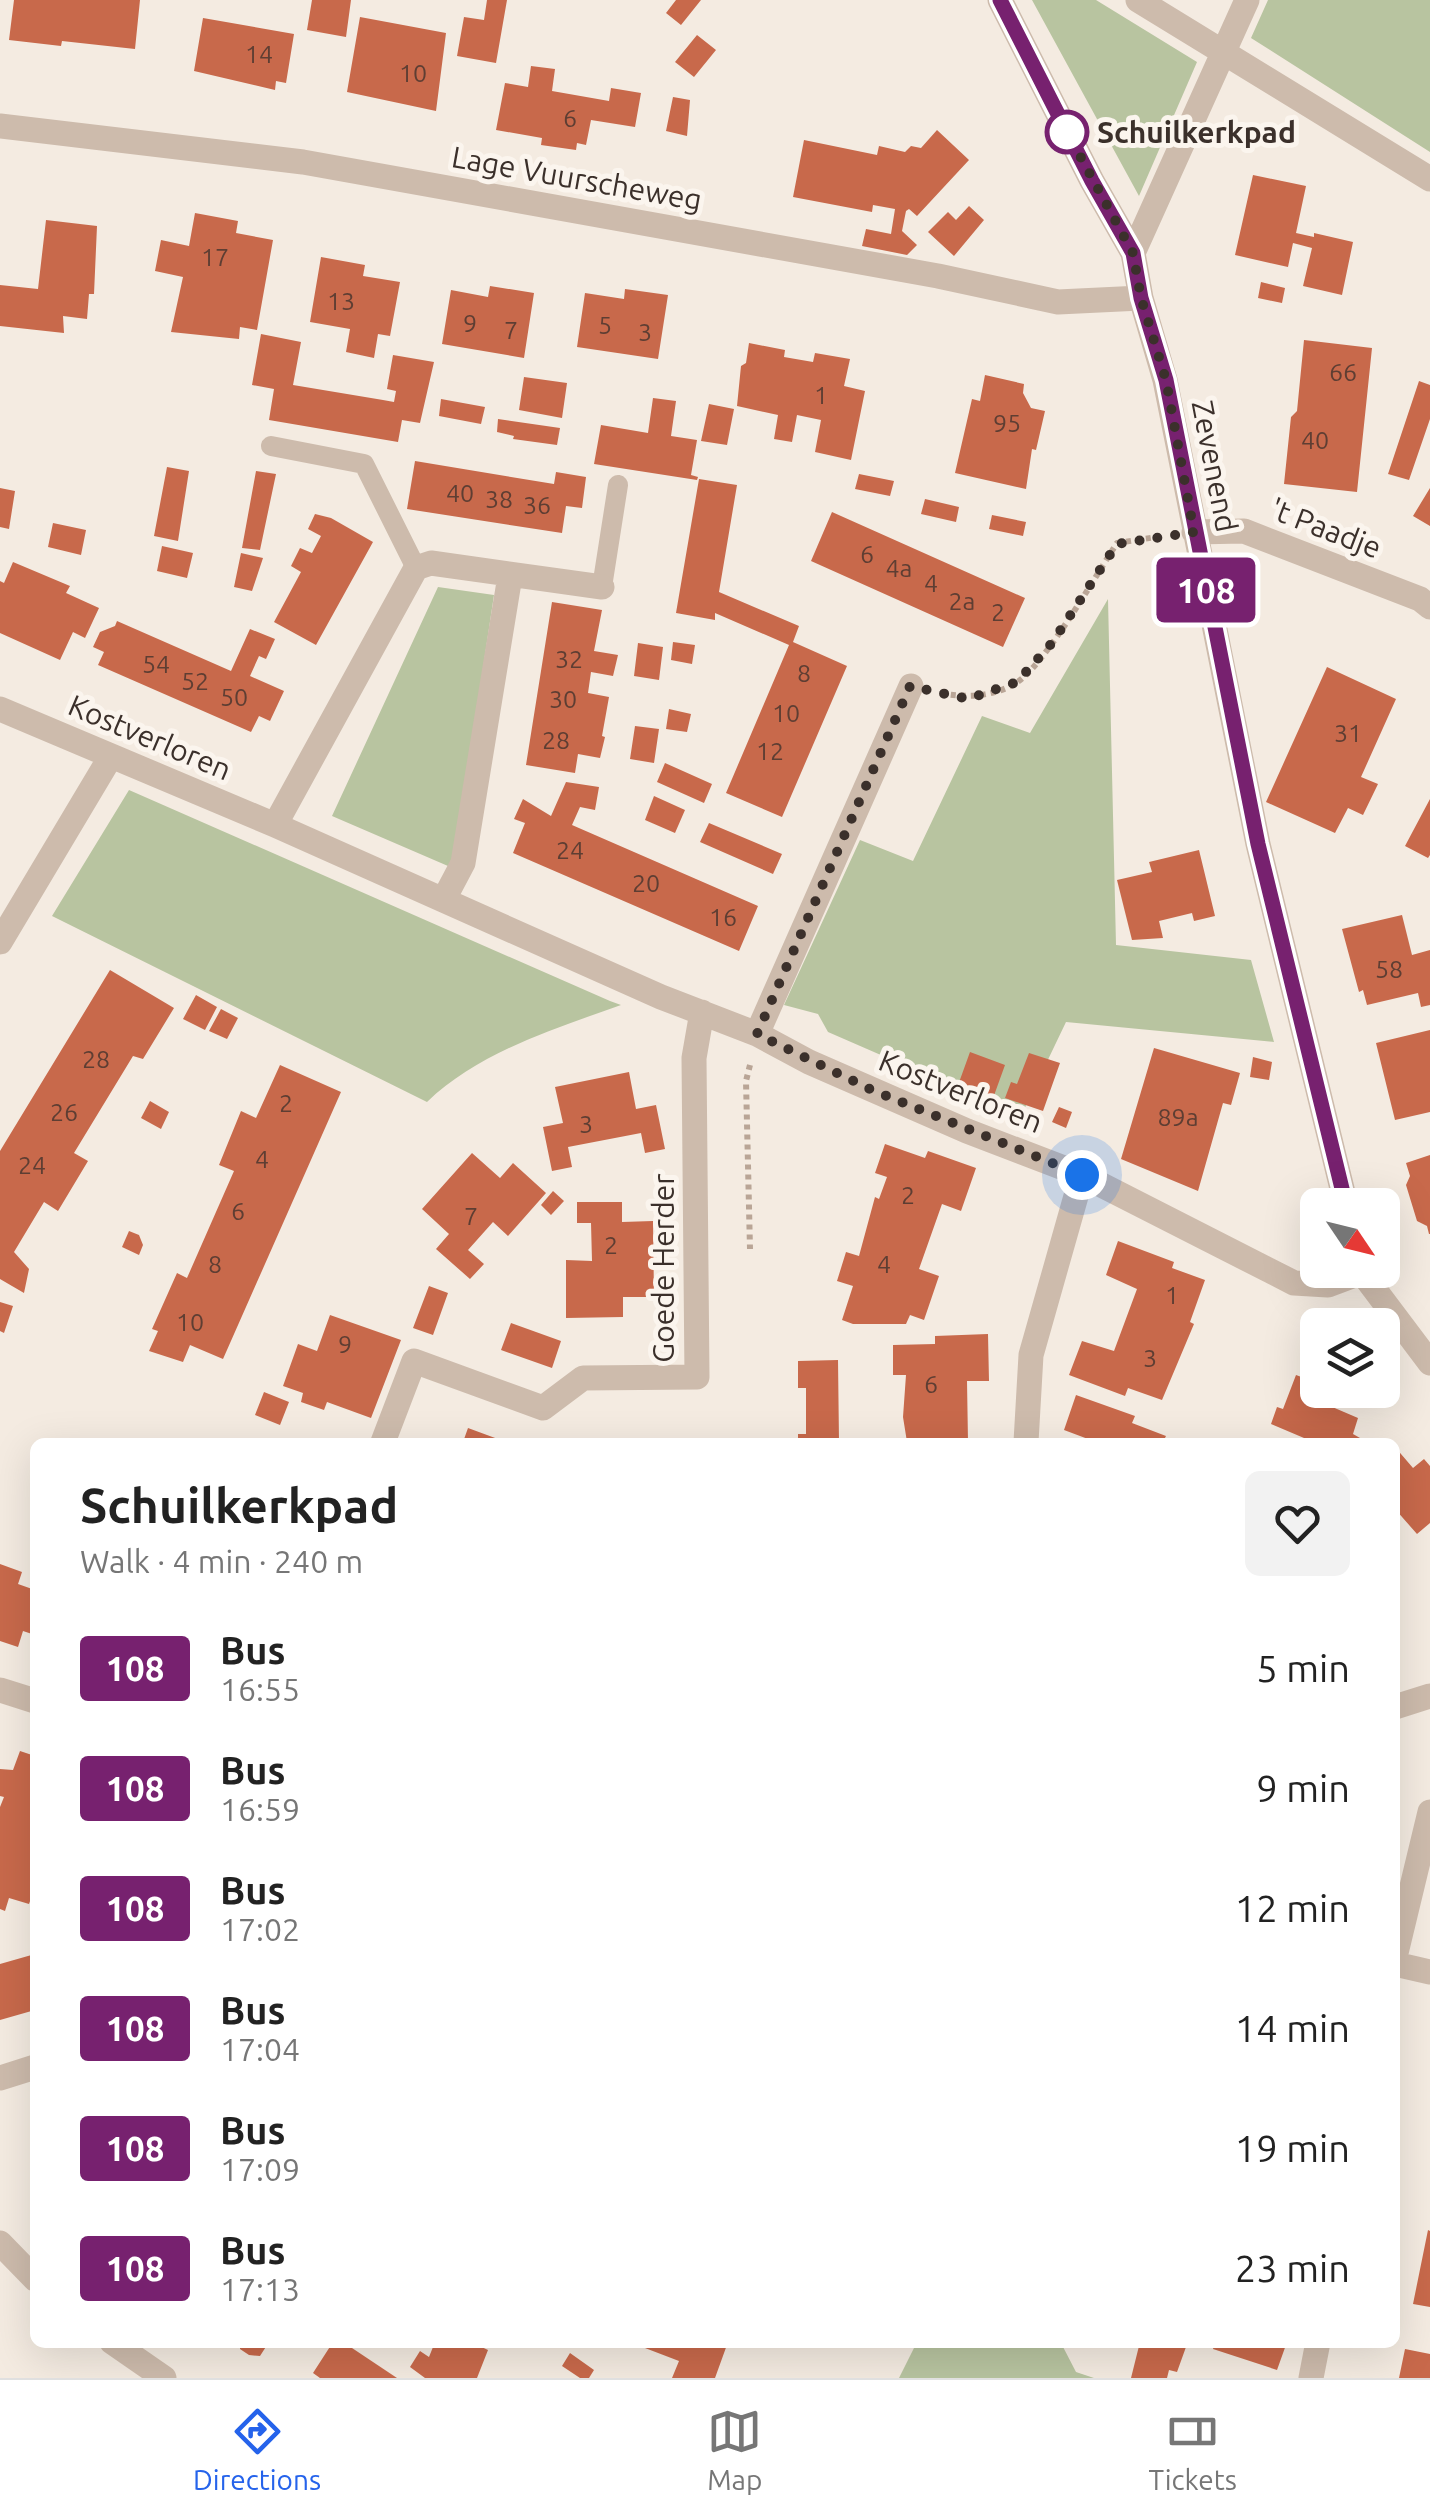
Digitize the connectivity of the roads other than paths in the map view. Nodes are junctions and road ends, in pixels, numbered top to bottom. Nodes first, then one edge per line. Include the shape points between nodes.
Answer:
1 (1000, 0) edge
2 (1138, 0) edge
3 (1247, 0) edge
4 (1223, 50) junction
5 (0, 126) edge
6 (1430, 179) edge
7 (1133, 253) junction
8 (1141, 298) junction
9 (271, 446) dead end
10 (618, 485) dead end
11 (1194, 532) junction
12 (416, 568) junction
13 (510, 576) junction
14 (602, 588) joint
15 (1430, 608) edge
16 (910, 686) road end
17 (0, 709) edge
18 (112, 756) junction
19 (275, 825) junction
20 (444, 899) junction
21 (0, 942) edge
22 (702, 1012) junction
23 (757, 1034) junction
24 (1082, 1175) junction
25 (1342, 1188) edge
26 (1300, 1283) edge
27 (1372, 1288) edge
28 (1430, 1363) edge
29 (385, 1438) edge
30 (1026, 1438) edge
31 (0, 1690) edge
32 (1430, 1696) edge
33 (30, 1700) edge
34 (1400, 1705) edge
35 (1430, 1812) edge
36 (1400, 1940) edge
37 (1400, 1963) edge
38 (1430, 1972) edge
39 (30, 2069) edge
40 (0, 2078) edge
41 (2, 2248) edge
42 (30, 2274) edge
43 (121, 2348) edge
44 (1317, 2348) edge
45 (164, 2378) edge
46 (1311, 2378) edge

1 - 7 street, Zevenend
2 - 4 street
3 - 4 street
4 - 6 street
4 - 7 street
5 - 8 street, Lage Vuurscheweg via 303,162 1058,302
7 - 8 street, Zevenend
8 - 11 street, Zevenend via 1166,380
9 - 12 lane via 364,464
10 - 14 lane
11 - 15 street, 't Paadje via 1244,531
11 - 25 street, Zevenend via 1258,844
12 - 13 street via 431,562
12 - 19 street
13 - 14 street
13 - 20 street via 463,864
16 - 23 street
17 - 18 street, Kostverloren
18 - 19 street, Kostverloren
18 - 21 street
19 - 20 street, Kostverloren
20 - 22 street, Kostverloren
22 - 23 street, Kostverloren
22 - 29 street, Goede Herder via 694,1058 697,1377 583,1378 542,1408 414,1361
23 - 24 street, Kostverloren via 827,1070
24 - 26 street, Kostverloren
24 - 30 street via 1031,1355
27 - 28 street
31 - 33 street
32 - 34 street
35 - 36 street
37 - 38 street
39 - 40 street
41 - 42 street
43 - 45 street
44 - 46 street

